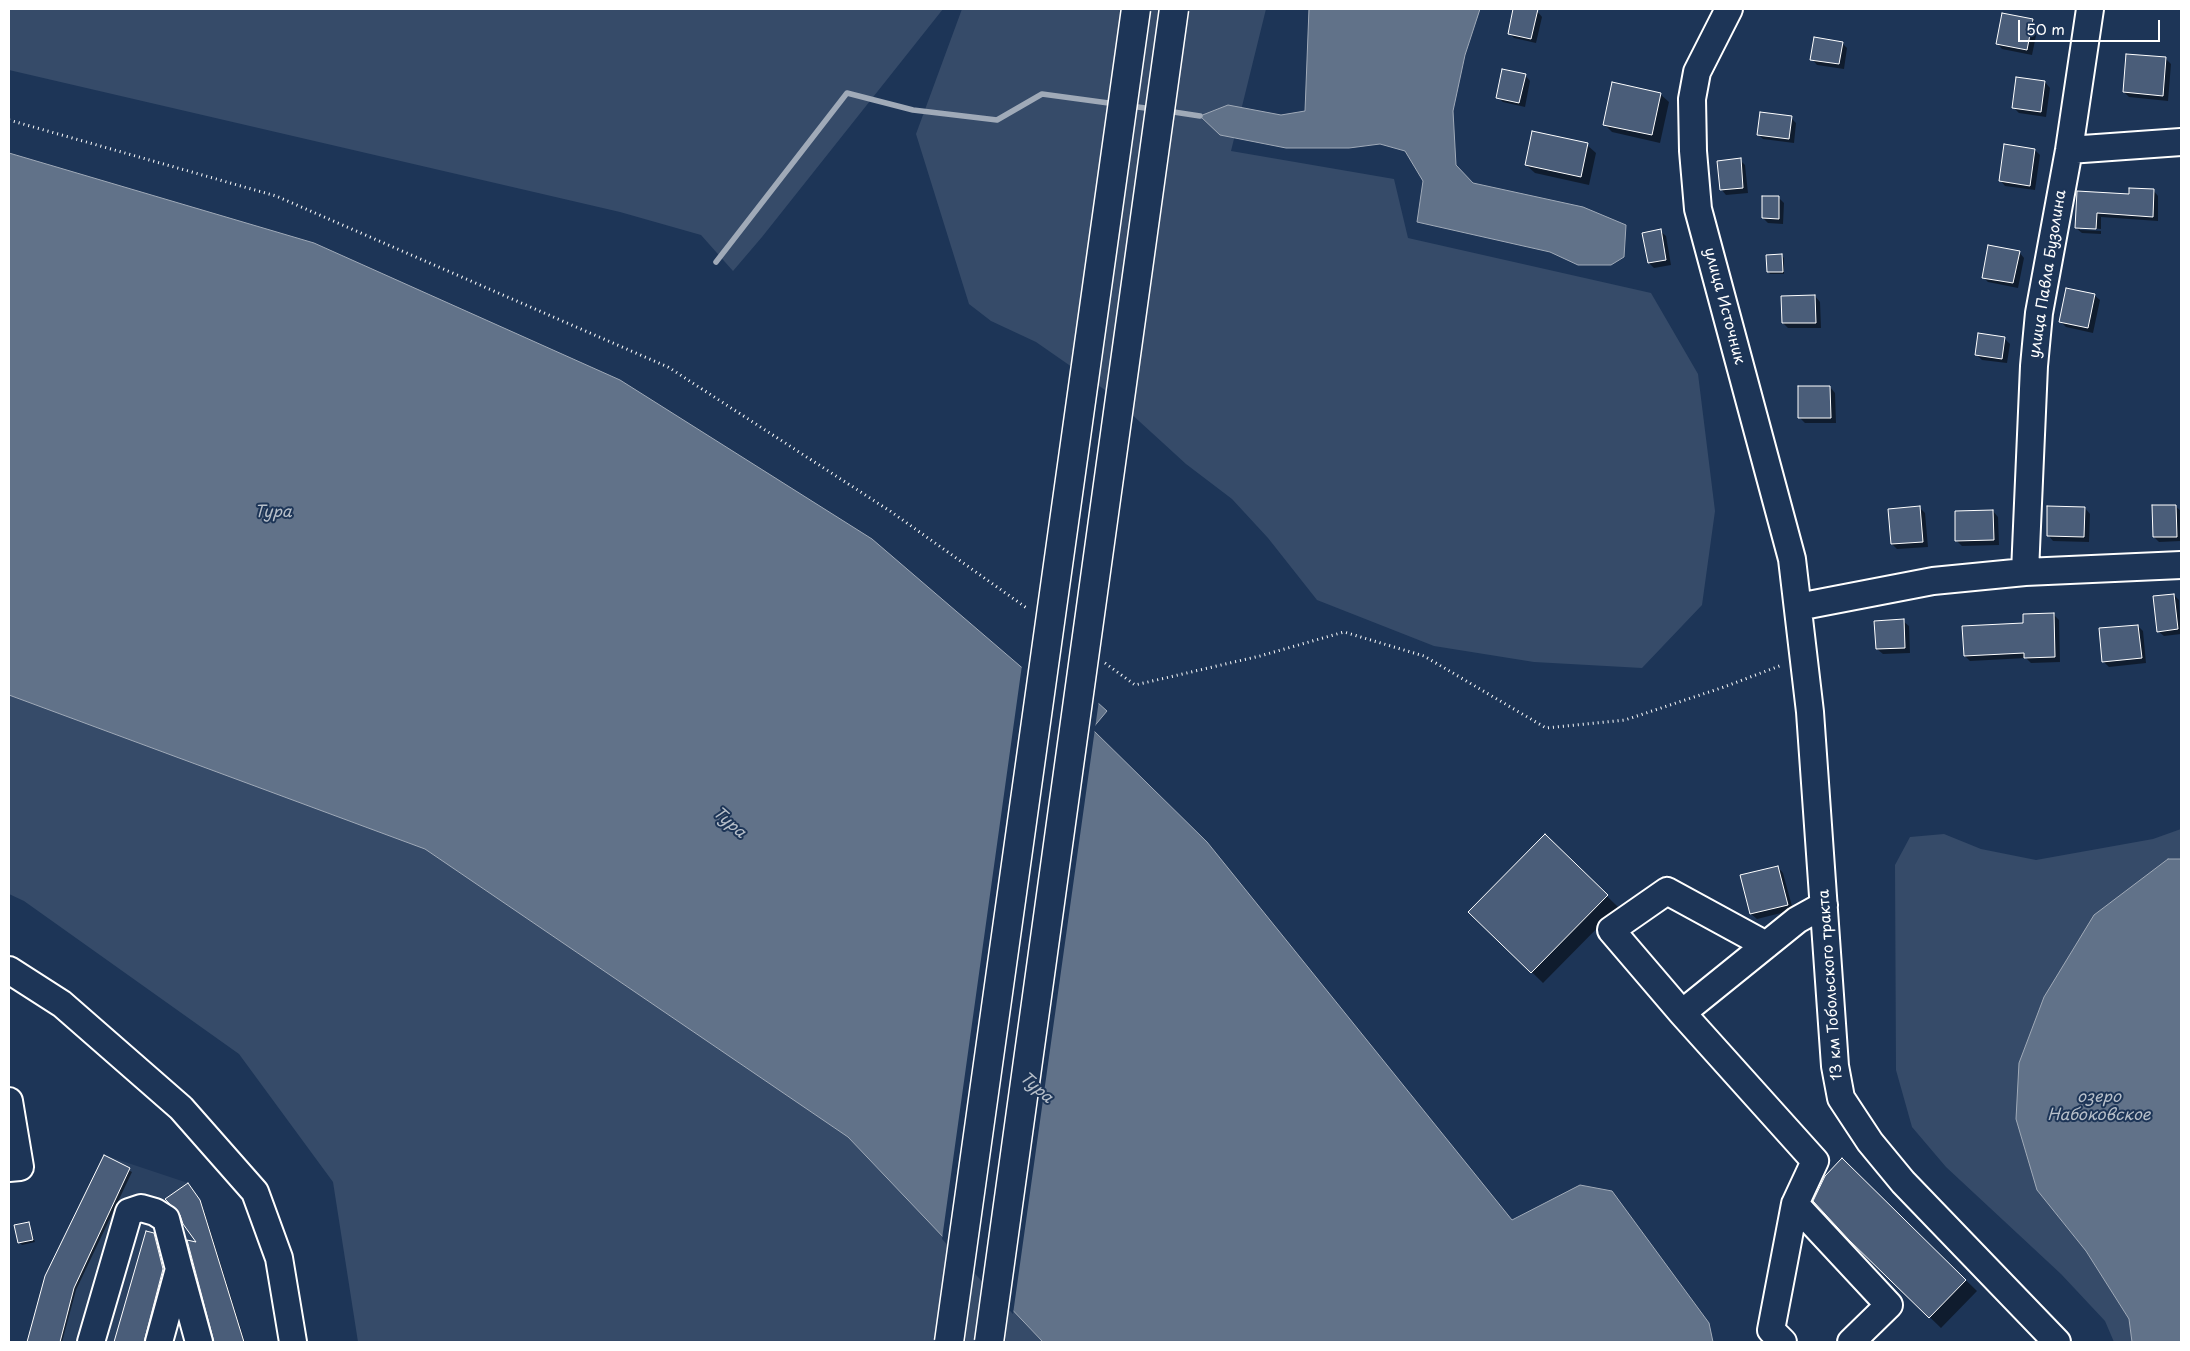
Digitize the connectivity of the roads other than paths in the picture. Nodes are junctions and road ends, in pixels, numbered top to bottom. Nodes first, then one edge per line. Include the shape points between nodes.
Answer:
1 (1136, 9) edge
2 (1174, 9) edge
3 (1729, 9) edge
4 (2090, 9) edge
5 (2181, 142) edge
6 (2070, 150) junction
7 (2181, 565) edge
8 (2025, 572) junction
9 (1798, 607) junction
10 (1824, 905) junction
11 (1766, 945) junction
12 (9, 970) edge
13 (1682, 1012) junction
14 (9, 1101) edge
15 (9, 1168) edge
16 (1795, 1204) junction
17 (179, 1268) junction
18 (91, 1342) edge
19 (159, 1342) edge
20 (199, 1342) edge
21 (293, 1342) edge
22 (949, 1342) edge
23 (989, 1342) edge
24 (1783, 1342) edge
25 (1851, 1342) edge
26 (2057, 1342) edge

1 - 22 highway, bridge
2 - 23 highway, bridge
3 - 9 street, улица Источник via 1697,72 1692,99 1698,209 1792,559
4 - 6 street, улица Павла Бузолина
5 - 6 street
6 - 8 street, улица Павла Бузолина via 2038,322
7 - 8 street
8 - 9 street via 1932,581
9 - 10 street, 13 км Тобольского тракта via 1811,722
10 - 11 street via 1797,920
10 - 26 street, 13 км Тобольского тракта via 1835,1066 1841,1098 1870,1142 1903,1182
11 - 13 street
11 - 13 street via 1667,891 1611,930
12 - 21 street via 62,1004 181,1108 255,1192 279,1258
13 - 16 street via 1815,1161
14 - 15 street via 20,1167
16 - 24 street via 1771,1330
16 - 25 street via 1890,1305
17 - 18 street via 166,1219 141,1208 129,1212
17 - 19 street
17 - 20 street

